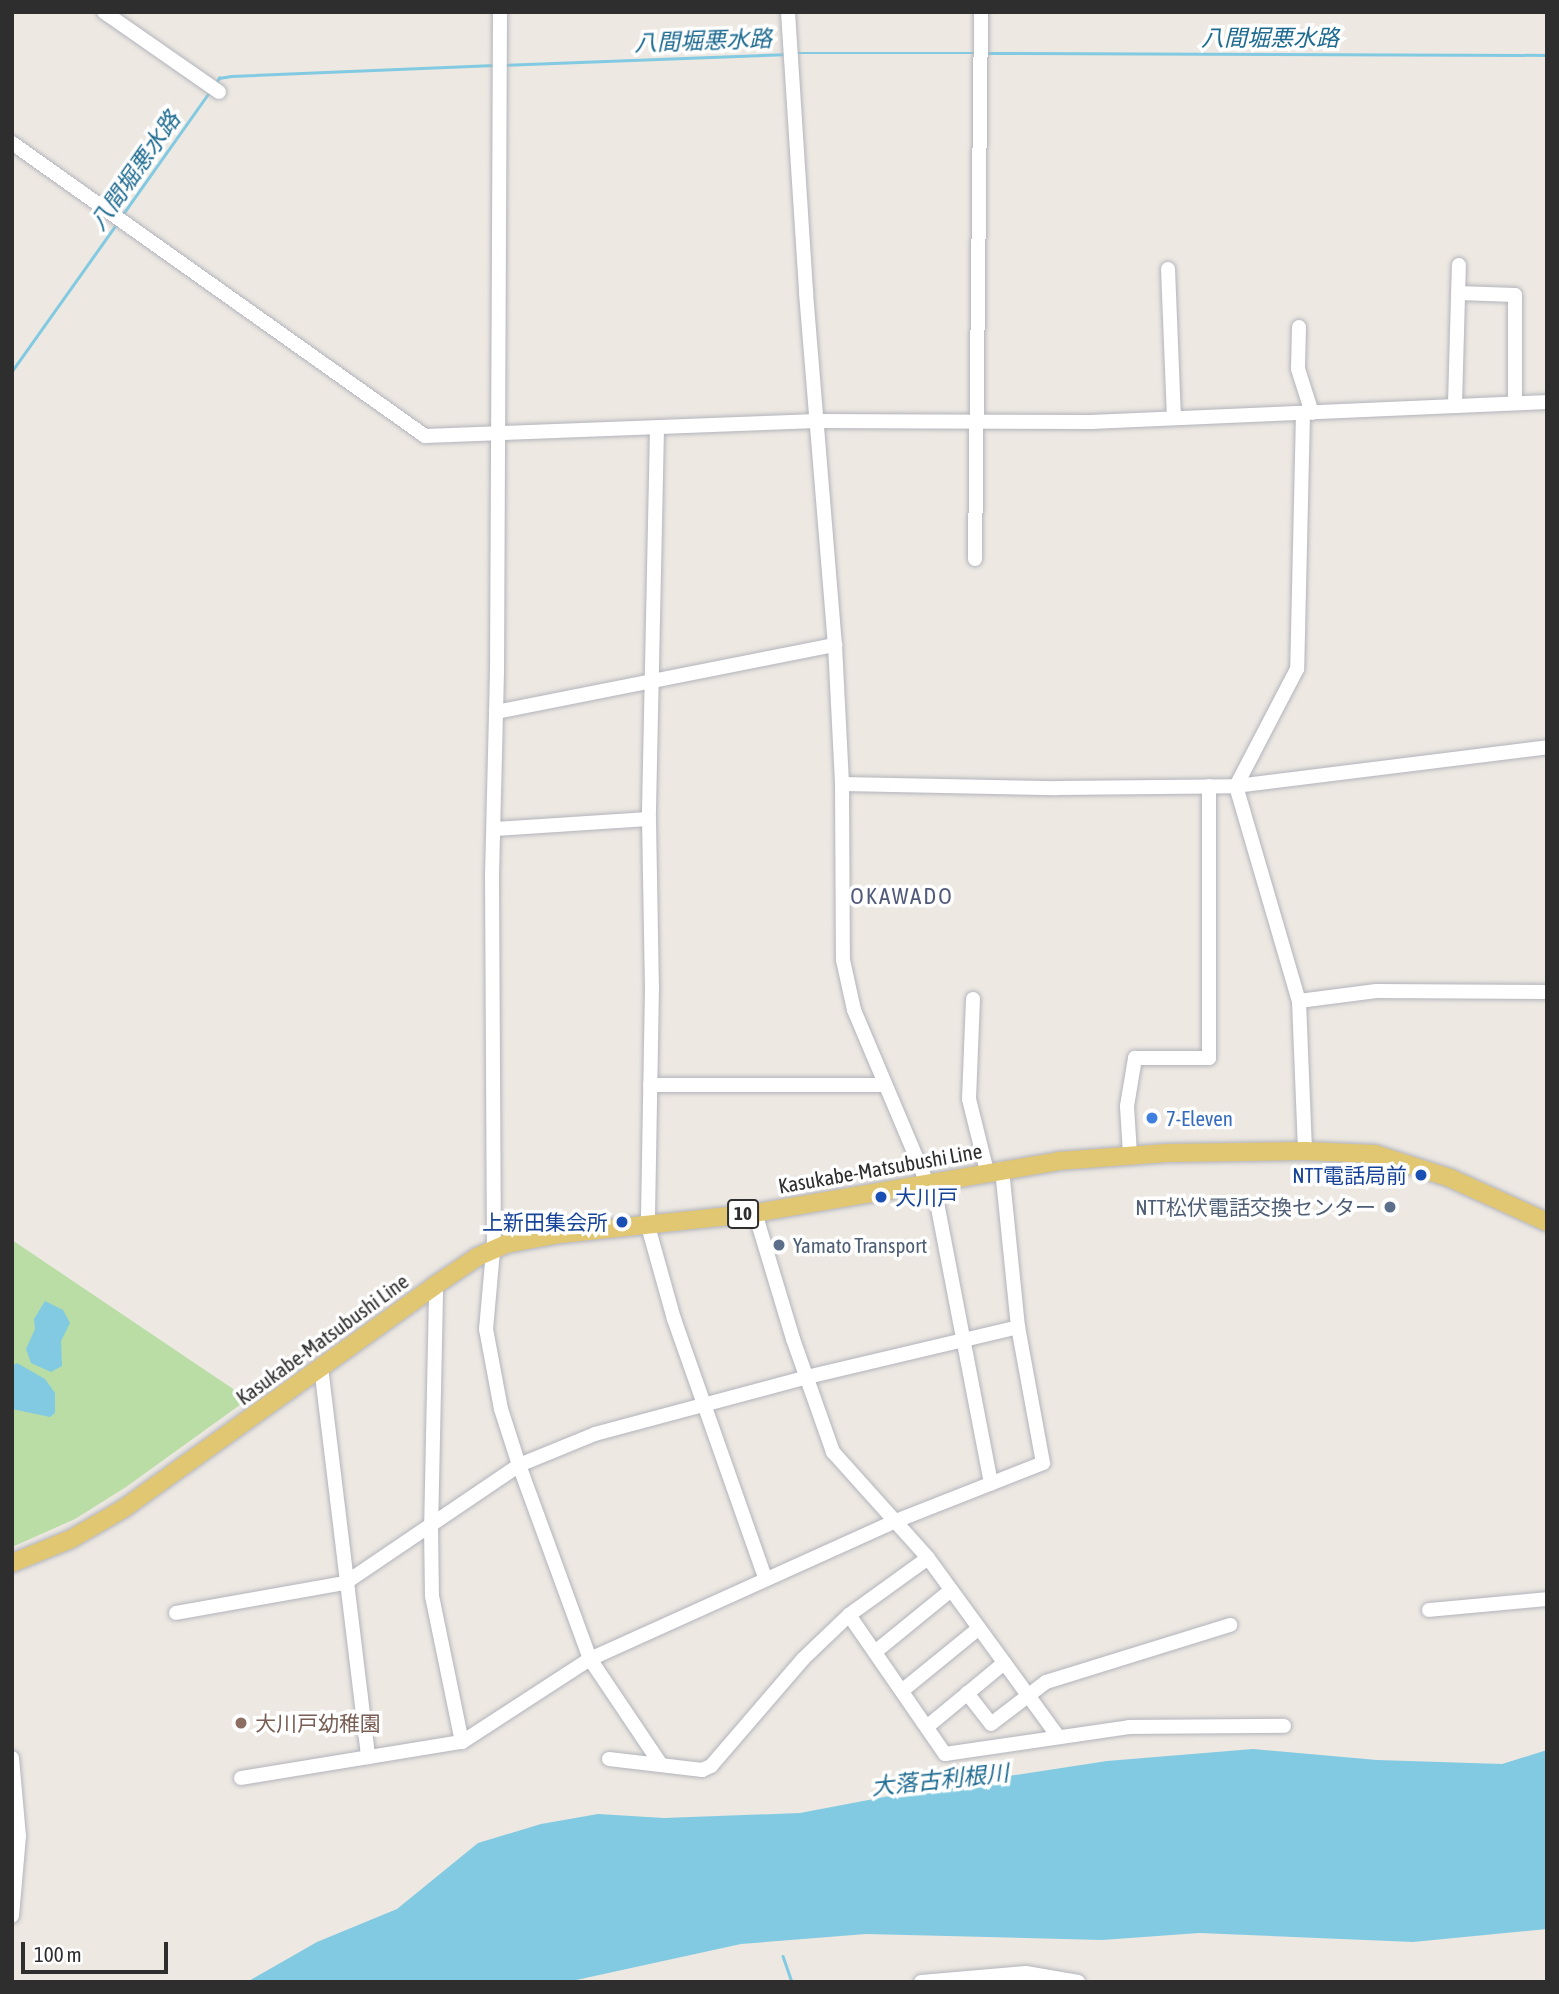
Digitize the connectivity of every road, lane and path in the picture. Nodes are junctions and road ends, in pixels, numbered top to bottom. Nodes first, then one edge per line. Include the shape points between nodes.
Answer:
1 (104, 12) edge
2 (500, 12) edge
3 (788, 12) edge
4 (981, 12) edge
5 (219, 92) dead end
6 (12, 143) edge
7 (1459, 265) dead end
8 (1168, 269) dead end
9 (1458, 293) junction
10 (1299, 327) dead end
11 (1547, 402) edge
12 (1515, 403) junction
13 (1455, 404) junction
14 (1307, 413) junction
15 (1174, 416) junction
16 (817, 421) junction
17 (976, 421) junction
18 (657, 428) junction
19 (498, 432) junction
20 (975, 559) dead end
21 (835, 645) junction
22 (652, 679) junction
23 (496, 712) junction
24 (1547, 747) edge
25 (842, 784) junction
26 (1209, 786) junction
27 (1236, 786) junction
28 (649, 819) junction
29 (495, 829) junction
30 (1547, 992) edge
31 (972, 999) dead end
32 (1299, 1001) junction
33 (650, 1085) junction
34 (886, 1085) junction
35 (1305, 1151) junction
36 (1130, 1154) junction
37 (994, 1171) junction
38 (930, 1182) junction
39 (755, 1213) junction
40 (1547, 1222) edge
41 (648, 1226) junction
42 (492, 1249) junction
43 (434, 1286) junction
44 (1018, 1327) junction
45 (963, 1340) junction
46 (321, 1367) junction
47 (807, 1377) junction
48 (702, 1404) junction
49 (519, 1465) junction
50 (991, 1483) junction
51 (896, 1521) junction
52 (431, 1526) junction
53 (928, 1559) junction
54 (12, 1563) edge
55 (765, 1578) junction
56 (345, 1583) junction
57 (951, 1590) junction
58 (1547, 1599) edge
59 (1429, 1610) dead end
60 (176, 1614) dead end
61 (849, 1615) junction
62 (1230, 1625) dead end
63 (979, 1628) junction
64 (875, 1652) junction
65 (590, 1658) junction
66 (1004, 1663) junction
67 (902, 1690) junction
68 (967, 1693) junction
69 (1028, 1694) junction
70 (928, 1726) junction
71 (1284, 1726) dead end
72 (1058, 1736) junction
73 (462, 1742) junction
74 (368, 1757) junction
75 (12, 1758) edge
76 (609, 1759) dead end
77 (660, 1763) junction
78 (241, 1778) dead end
79 (16, 1836) edge
80 (12, 1916) edge
81 (921, 1982) edge
82 (1079, 1982) edge

1 - 5 street
2 - 19 street
3 - 16 street
4 - 17 street
6 - 19 street via 425,436
7 - 9 street
8 - 15 street
9 - 12 street via 1515,295
9 - 13 street
10 - 14 street via 1298,369
11 - 12 street
12 - 13 street
13 - 14 street
14 - 15 street
14 - 27 street via 1297,669
15 - 17 street via 1092,422
16 - 17 street
16 - 18 street
16 - 21 street
17 - 20 street
18 - 19 street
18 - 22 street
19 - 23 street
21 - 22 street
21 - 25 street
22 - 23 street
22 - 28 street
23 - 29 street
24 - 27 street
25 - 26 street
25 - 34 street via 843,960 854,1010
26 - 27 street
26 - 36 street via 1209,1058 1135,1058 1127,1105
27 - 32 street
28 - 29 street
28 - 33 street
29 - 42 street
30 - 32 street via 1376,991
31 - 37 street via 969,1100
32 - 35 street
33 - 34 street
33 - 41 street
34 - 38 street
35 - 36 main road, Kasukabe-Matsubushi Line / 10
35 - 40 main road, Kasukabe-Matsubushi Line / 10 via 1402,1160
36 - 37 main road, Kasukabe-Matsubushi Line / 10
37 - 38 main road, Kasukabe-Matsubushi Line / 10
37 - 44 street
38 - 39 main road, Kasukabe-Matsubushi Line / 10
38 - 45 street
39 - 41 main road, Kasukabe-Matsubushi Line / 10
39 - 47 street
41 - 42 main road, Kasukabe-Matsubushi Line / 10 via 560,1234
41 - 48 street
42 - 43 main road, Kasukabe-Matsubushi Line / 10
42 - 49 street via 486,1329 501,1409
43 - 46 main road, Kasukabe-Matsubushi Line / 10
43 - 52 street
44 - 45 street
44 - 50 street via 1043,1463
45 - 47 street
45 - 50 street
46 - 54 main road, Kasukabe-Matsubushi Line / 10 via 123,1509 71,1539
46 - 56 street
47 - 48 street
47 - 51 street via 833,1452
48 - 49 street via 595,1434
48 - 55 street
49 - 52 street
49 - 65 street
50 - 51 street
51 - 53 street
51 - 55 street
52 - 56 street
52 - 73 street via 435,1620
53 - 57 street
53 - 61 street
55 - 65 street
56 - 60 street
56 - 74 street
57 - 63 street
57 - 64 street
58 - 59 street
61 - 64 street
61 - 77 street via 803,1659 711,1766 702,1770
62 - 69 street via 1046,1682
63 - 66 street
63 - 67 street
64 - 67 street
65 - 73 street
65 - 77 street
66 - 68 street
66 - 69 street
67 - 70 street
68 - 69 street via 991,1724
68 - 70 street
69 - 72 street
70 - 72 street via 946,1754
71 - 72 street via 1129,1727
73 - 74 street
74 - 78 street
75 - 79 street
76 - 77 street
79 - 80 street
81 - 82 street via 1026,1973

